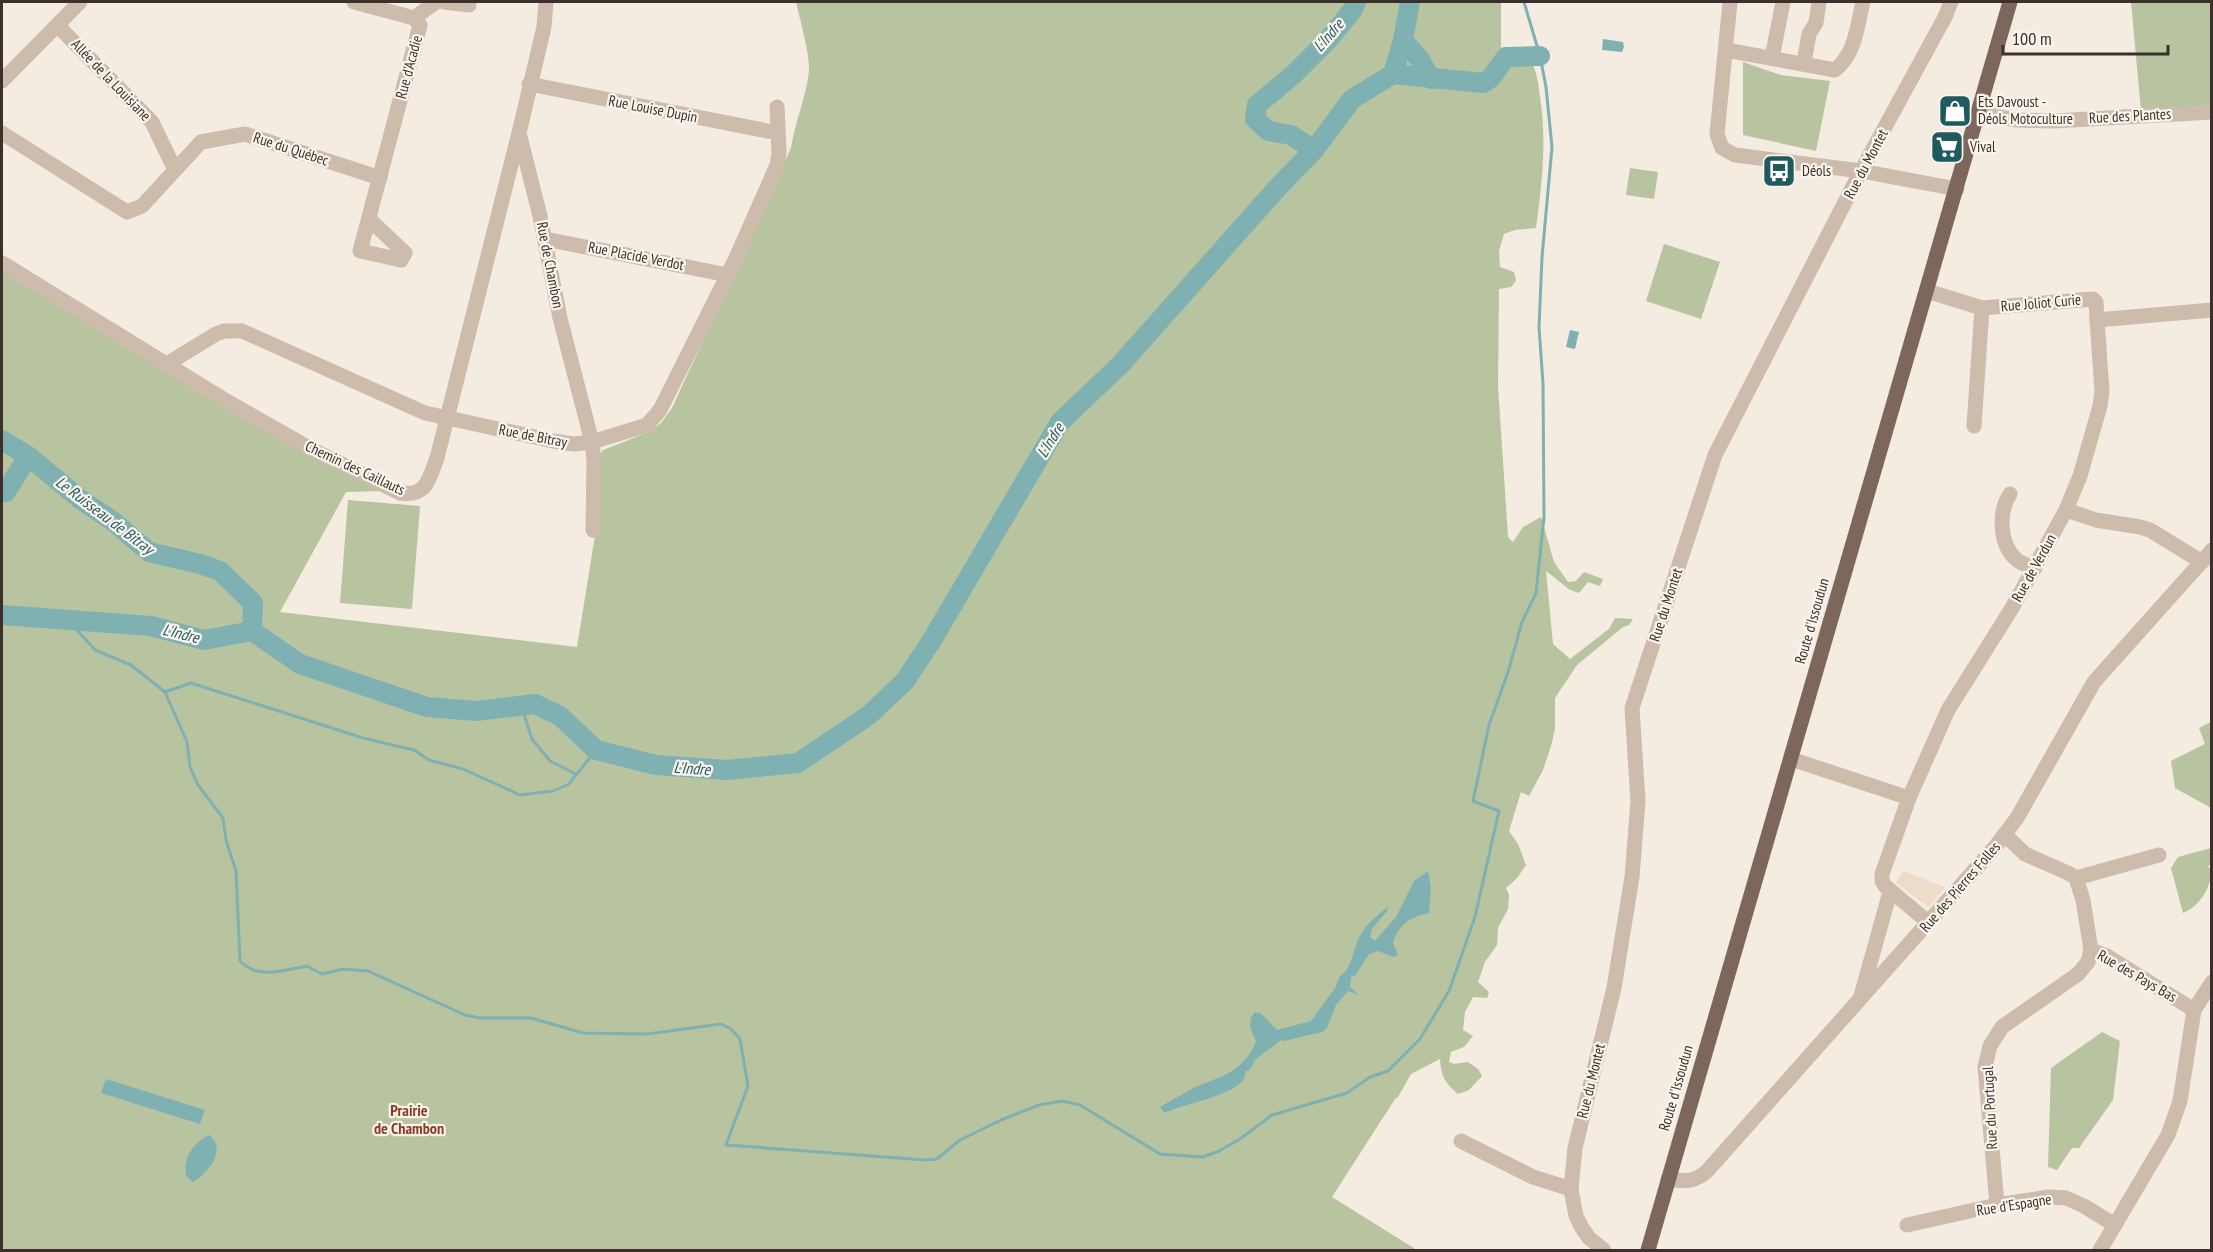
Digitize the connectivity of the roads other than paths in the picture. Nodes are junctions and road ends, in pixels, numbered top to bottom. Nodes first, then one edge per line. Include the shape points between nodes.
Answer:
1 (80, 2) edge
2 (354, 2) edge
3 (436, 2) edge
4 (444, 2) edge
5 (469, 2) edge
6 (546, 2) edge
7 (1730, 2) edge
8 (1783, 2) edge
9 (1819, 2) edge
10 (1863, 2) edge
11 (1951, 2) edge
12 (2010, 2) edge
13 (414, 18) junction
14 (57, 25) junction
15 (1726, 50) junction
16 (1772, 58) junction
17 (1804, 63) junction
18 (2, 81) edge
19 (529, 84) junction
20 (777, 107) dead end
21 (1978, 112) junction
22 (2211, 112) edge
23 (2, 133) edge
24 (519, 133) junction
25 (778, 133) junction
26 (175, 170) junction
27 (1861, 171) junction
28 (380, 178) junction
29 (1957, 189) junction
30 (369, 219) dead end
31 (545, 239) junction
32 (2, 263) edge
33 (728, 275) junction
34 (1927, 291) junction
35 (1982, 308) junction
36 (2211, 310) edge
37 (2097, 320) junction
38 (166, 364) junction
39 (447, 419) junction
40 (1974, 426) dead end
41 (592, 442) junction
42 (2010, 494) dead end
43 (2066, 510) junction
44 (593, 530) dead end
45 (2208, 557) edge
46 (2034, 568) junction
47 (1791, 759) junction
48 (1909, 798) junction
49 (2005, 836) junction
50 (2159, 855) dead end
51 (2076, 878) junction
52 (1890, 891) junction
53 (1928, 922) junction
54 (2091, 950) junction
55 (2211, 982) edge
56 (1860, 1000) junction
57 (2194, 1010) junction
58 (1461, 1141) dead end
59 (1668, 1179) junction
60 (1571, 1189) junction
61 (1997, 1205) junction
62 (1907, 1225) dead end
63 (2115, 1225) junction
64 (1604, 1251) edge
65 (1648, 1251) edge
66 (2100, 1251) edge

1 - 14 street
2 - 13 street, Rue d'Acadie
3 - 13 street
4 - 5 street
6 - 19 street, Rue de Chambon via 544,27
7 - 15 street
8 - 16 street
9 - 17 street
10 - 17 street via 1854,43 1845,62 1835,70
11 - 27 street, Rue du Montet
12 - 21 main road, Route d'Issoudun
13 - 28 street, Rue d'Acadie via 420,25
14 - 18 street
14 - 26 street, Allée de la Louisiane via 152,122
15 - 16 street
15 - 27 street via 1717,134 1722,147 1735,154
16 - 17 street
19 - 24 street, Rue de Chambon
19 - 25 street, Rue Louise Dupin
20 - 25 street, Rue de Bitray
21 - 22 street, Rue des Plantes via 2015,120 2054,121
21 - 29 main road, Route d'Issoudun
23 - 26 street, Rue du Québec via 126,212 142,206
24 - 31 street, Rue de Chambon
24 - 39 street, Chemin des Caillauts
25 - 33 street, Rue de Bitray via 777,165
26 - 28 street, Rue du Québec via 201,142 245,134
27 - 29 street
27 - 60 street, Rue du Montet via 1715,455 1632,708 1638,801 1632,877 1614,988 1575,1148
28 - 30 street
29 - 34 main road, Route d'Issoudun
31 - 33 street, Rue Placide Verdot
31 - 41 street, Rue de Chambon via 560,318
32 - 38 street, Chemin des Caillauts
33 - 41 street, Rue de Bitray via 656,417 647,424
34 - 35 street, Rue Joliot Curie
34 - 47 main road, Route d'Issoudun
35 - 37 street, Rue Joliot Curie via 2093,299
35 - 40 street
36 - 37 street, Rue Joliot Curie
37 - 43 street, Rue de Verdun via 2102,377 2100,406
38 - 39 street, Rue de Bitray via 224,331 242,331 425,413
38 - 39 street, Chemin des Caillauts via 311,449 410,494 426,486
39 - 41 street, Rue de Bitray via 553,441
41 - 44 street, Rue de Chambon
42 - 46 street via 2002,510 2005,542 2018,561
43 - 45 street via 2150,531
43 - 46 street, Rue de Verdun
45 - 49 street, Rue des Pierres Folles via 2094,682
46 - 48 street, Rue de Verdun via 1948,710
47 - 48 street
47 - 59 main road, Route d'Issoudun
48 - 52 street, Rue de Verdun via 1881,876
49 - 51 street via 2025,854
49 - 53 street, Rue des Pierres Folles
50 - 51 street
51 - 54 street, Rue des Pays Bas
52 - 53 street
52 - 56 street, Rue de Verdun
53 - 56 street, Rue des Pierres Folles
54 - 57 street, Rue des Pays Bas
54 - 61 street, Rue du Portugal via 2088,962 2078,974 2002,1027 1990,1046 1985,1067
55 - 57 street
56 - 59 street, Rue des Pierres Folles via 1702,1176 1691,1181
57 - 63 street via 2180,1101 2168,1135
58 - 60 street via 1533,1177
59 - 65 main road, Route d'Issoudun
60 - 64 street, Rue du Montet via 1582,1228
61 - 62 street, Rue d'Espagne
61 - 63 street, Rue d'Espagne via 2066,1198
63 - 66 street

